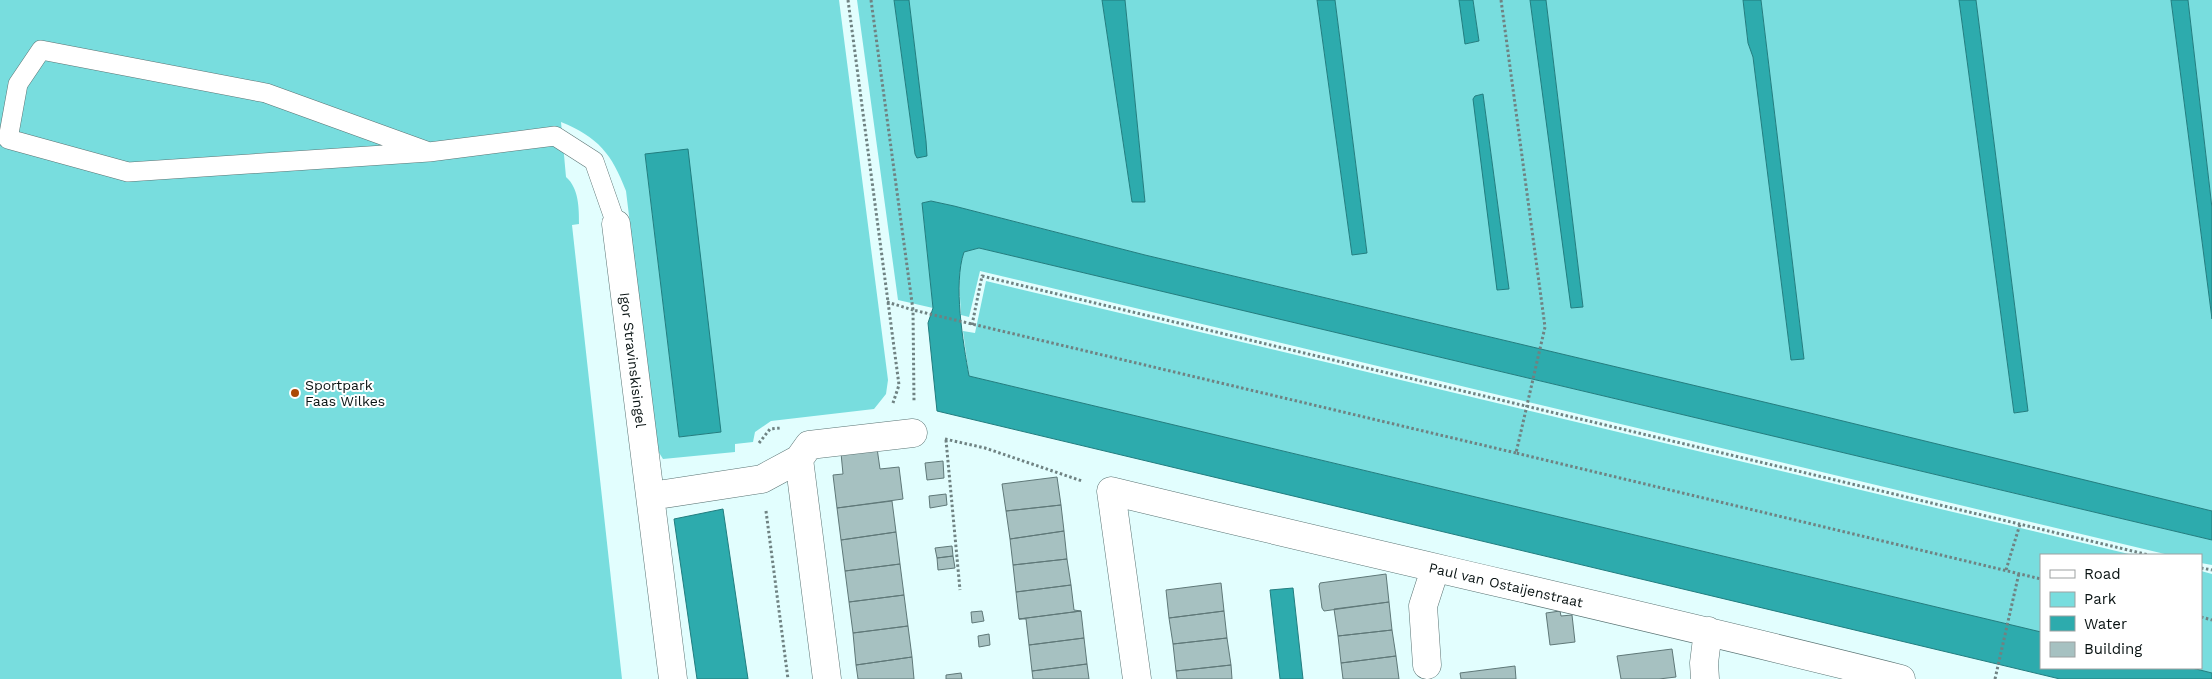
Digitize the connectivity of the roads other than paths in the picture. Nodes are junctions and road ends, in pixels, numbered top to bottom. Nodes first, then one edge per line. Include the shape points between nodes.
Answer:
1 (429, 152) junction
2 (616, 224) joint
3 (913, 433) road end
4 (799, 459) junction
5 (650, 496) junction
6 (1435, 569) junction
7 (1708, 630) junction
8 (1427, 665) dead end
9 (673, 679) edge
10 (828, 679) edge
11 (1137, 679) edge
12 (1706, 679) edge
13 (1900, 679) edge

1 - 1 lane via 128,172 8,139 18,84 41,50 266,93
1 - 2 lane via 555,136 594,161
2 - 5 street, Igor Stravinskisingel
3 - 4 street via 809,446
4 - 5 street via 762,478
4 - 10 street
5 - 9 street, Igor Stravinskisingel
6 - 7 street, Paul van Ostaijenstraat
6 - 8 street via 1423,606
6 - 11 street, Paul van Ostaijenstraat via 1111,490
7 - 12 street via 1704,663
7 - 13 street, Paul van Ostaijenstraat

